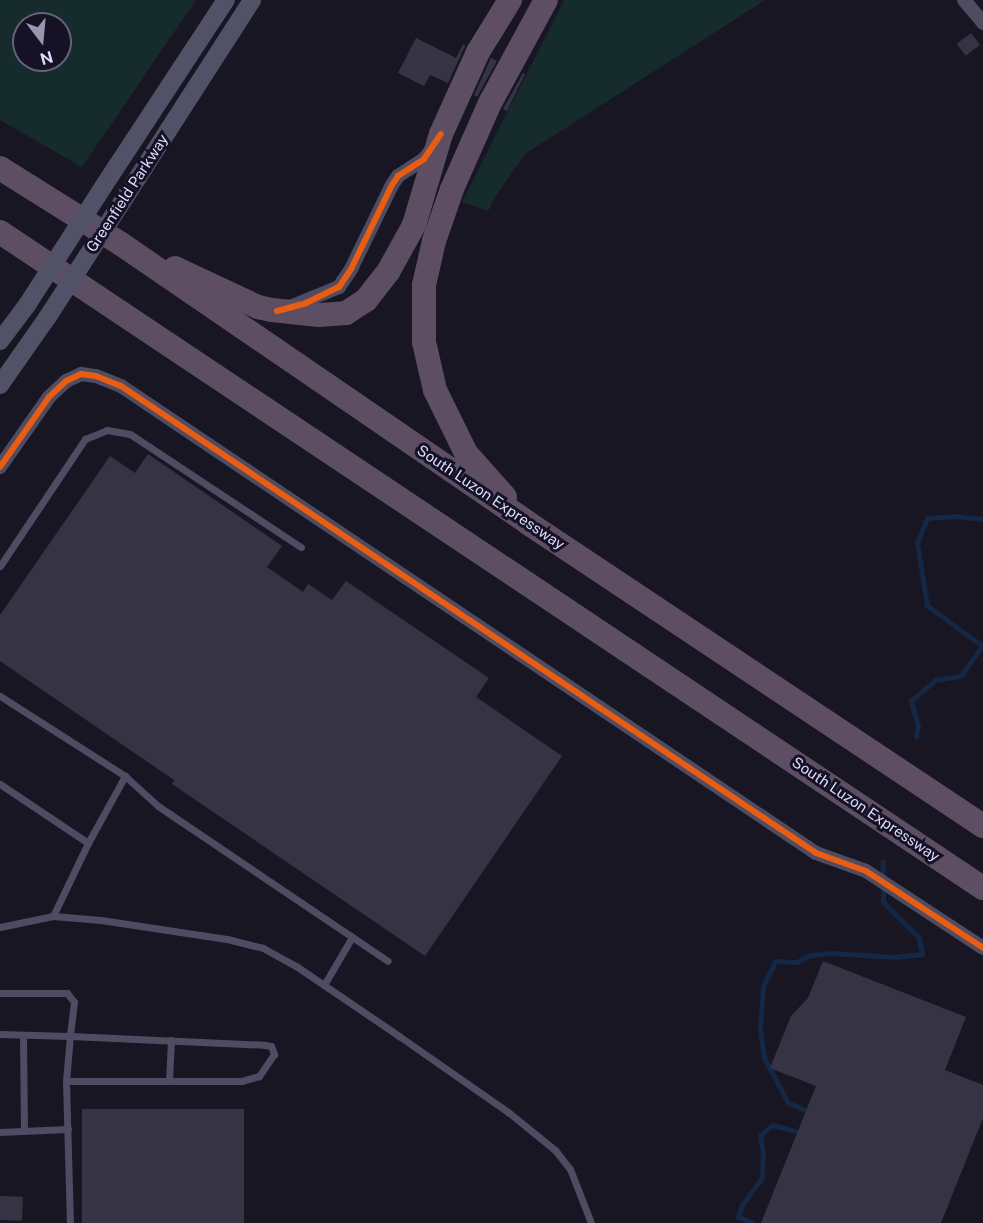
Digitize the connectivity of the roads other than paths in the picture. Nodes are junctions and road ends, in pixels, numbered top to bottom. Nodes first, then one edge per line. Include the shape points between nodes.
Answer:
1 (226, 0) edge
2 (252, 0) edge
3 (510, 0) edge
4 (546, 0) edge
5 (964, 0) edge
6 (983, 23) edge
7 (441, 134) junction
8 (0, 168) edge
9 (0, 232) edge
10 (121, 244) junction
11 (278, 311) junction
12 (0, 341) edge
13 (0, 385) edge
14 (0, 467) edge
15 (528, 523) junction
16 (301, 547) dead end
17 (0, 566) edge
18 (0, 696) edge
19 (125, 776) junction
20 (0, 784) edge
21 (983, 826) edge
22 (88, 843) junction
23 (983, 888) edge
24 (53, 916) junction
25 (0, 927) edge
26 (352, 936) junction
27 (983, 948) edge
28 (388, 961) dead end
29 (324, 985) junction
30 (0, 993) edge
31 (0, 1034) edge
32 (23, 1036) junction
33 (70, 1036) junction
34 (171, 1040) junction
35 (66, 1081) junction
36 (169, 1081) junction
37 (68, 1129) junction
38 (24, 1130) junction
39 (0, 1132) edge
40 (70, 1223) edge
41 (591, 1223) edge

1 - 12 main road, Greenfield Parkway, bridge
2 - 13 main road, Greenfield Parkway, bridge
3 - 7 highway via 478,52
4 - 15 highway via 490,103 452,189 429,263 423,307 430,374 453,430 466,453
5 - 6 street
7 - 11 street via 424,159 398,176 339,287
7 - 11 highway via 414,225 388,272 366,300 346,313
8 - 10 highway, South Luzon Expressway
9 - 23 highway, South Luzon Expressway
10 - 11 highway via 258,308
10 - 15 highway, South Luzon Expressway
14 - 27 street via 49,397 66,381 81,374 121,386 816,853 866,871
15 - 21 highway, South Luzon Expressway
16 - 17 lane via 130,434 107,430 85,439
18 - 19 lane
19 - 22 lane
19 - 26 lane via 158,806
20 - 22 lane
22 - 24 lane
24 - 25 lane
24 - 29 lane via 227,939 263,948
26 - 28 lane
26 - 29 lane
29 - 41 lane via 508,1112 555,1150 570,1169
30 - 33 lane via 67,993 74,1002
31 - 32 lane
32 - 33 lane
32 - 38 lane
33 - 34 lane
33 - 35 lane
34 - 36 lane
34 - 36 lane via 265,1044 271,1046 274,1054 255,1079
35 - 36 lane
35 - 37 lane
37 - 38 lane
37 - 40 lane
38 - 39 lane

